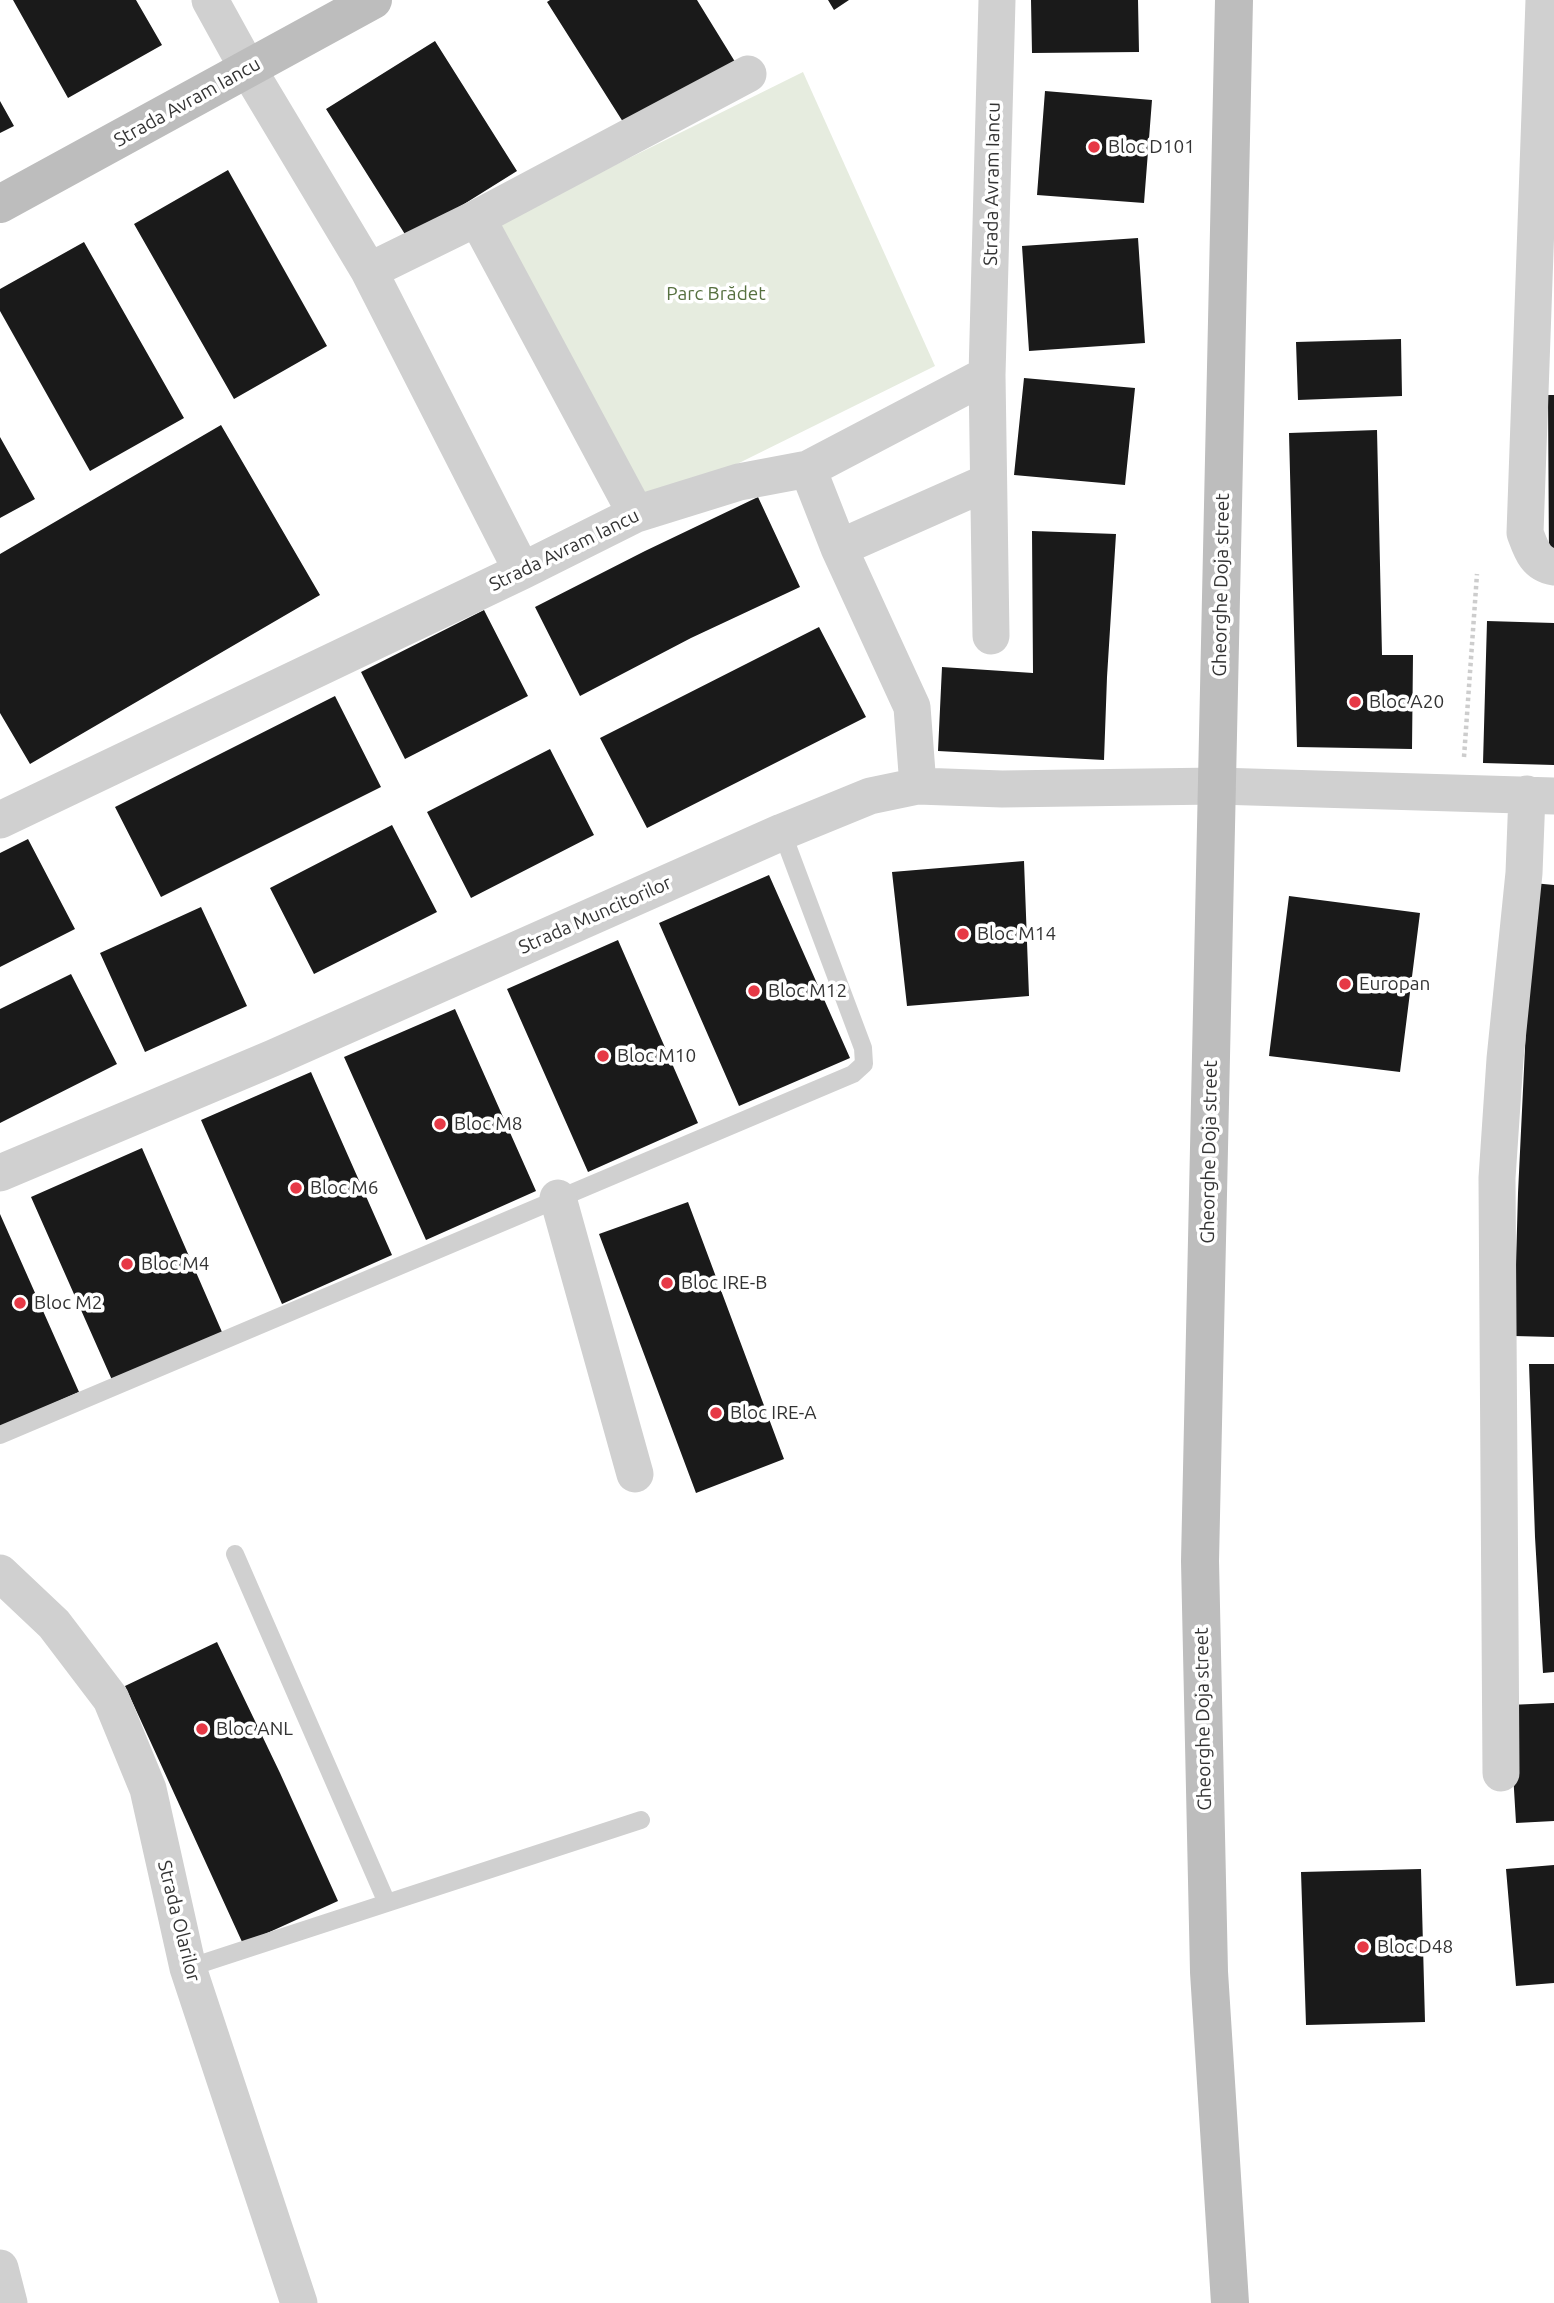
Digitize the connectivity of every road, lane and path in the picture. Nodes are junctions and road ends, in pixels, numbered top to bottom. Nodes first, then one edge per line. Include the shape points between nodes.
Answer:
1 (210, 0) edge
2 (373, 0) edge
3 (997, 0) edge
4 (1234, 0) edge
5 (1544, 0) edge
6 (248, 69) junction
7 (748, 74) dead end
8 (0, 204) edge
9 (477, 218) junction
10 (369, 271) junction
11 (987, 375) junction
12 (808, 469) junction
13 (988, 482) junction
14 (636, 514) junction
15 (839, 548) junction
16 (1554, 567) edge
17 (522, 571) junction
18 (1477, 574) dead end
19 (991, 636) dead end
20 (918, 786) junction
21 (1217, 786) junction
22 (1462, 793) junction
23 (1541, 795) edge
24 (0, 820) edge
25 (782, 832) junction
26 (0, 1173) edge
27 (558, 1198) junction
28 (0, 1435) edge
29 (635, 1474) dead end
30 (235, 1554) dead end
31 (0, 1573) edge
32 (1501, 1773) dead end
33 (640, 1820) dead end
34 (387, 1903) junction
35 (188, 1968) junction
36 (0, 2268) edge
37 (9, 2303) edge
38 (299, 2303) edge
39 (1230, 2303) edge

1 - 6 street
2 - 6 main road, Strada Avram Iancu
3 - 11 street, Strada Avram Iancu
4 - 21 main road, Gheorghe Doja street
5 - 16 street via 1525,533 1533,555
6 - 8 main road, Strada Avram Iancu
6 - 10 street
7 - 9 street
9 - 10 street
9 - 14 street
10 - 17 street
11 - 12 street, Strada Avram Iancu
11 - 13 street
12 - 14 street, Strada Avram Iancu via 739,482
12 - 15 street
13 - 15 street
13 - 19 street
14 - 17 street, Strada Avram Iancu
15 - 20 street via 912,707
17 - 24 street, Strada Avram Iancu
18 - 22 path
20 - 21 street, Strada Muncitorilor
20 - 25 street, Strada Muncitorilor via 870,796
21 - 22 street, Strada Muncitorilor
21 - 39 main road, Gheorghe Doja street via 1200,1561 1209,1972
22 - 23 street, Strada Muncitorilor
23 - 32 street via 1524,873 1497,1178
25 - 26 street, Strada Muncitorilor via 274,1058
25 - 27 lane via 863,1048 864,1063 853,1074
27 - 28 lane
27 - 29 street
30 - 34 lane
31 - 35 street, Strada Olarilor via 54,1624 111,1699 148,1789
33 - 34 lane
34 - 35 lane
35 - 38 street, Strada Olarilor
36 - 37 street

